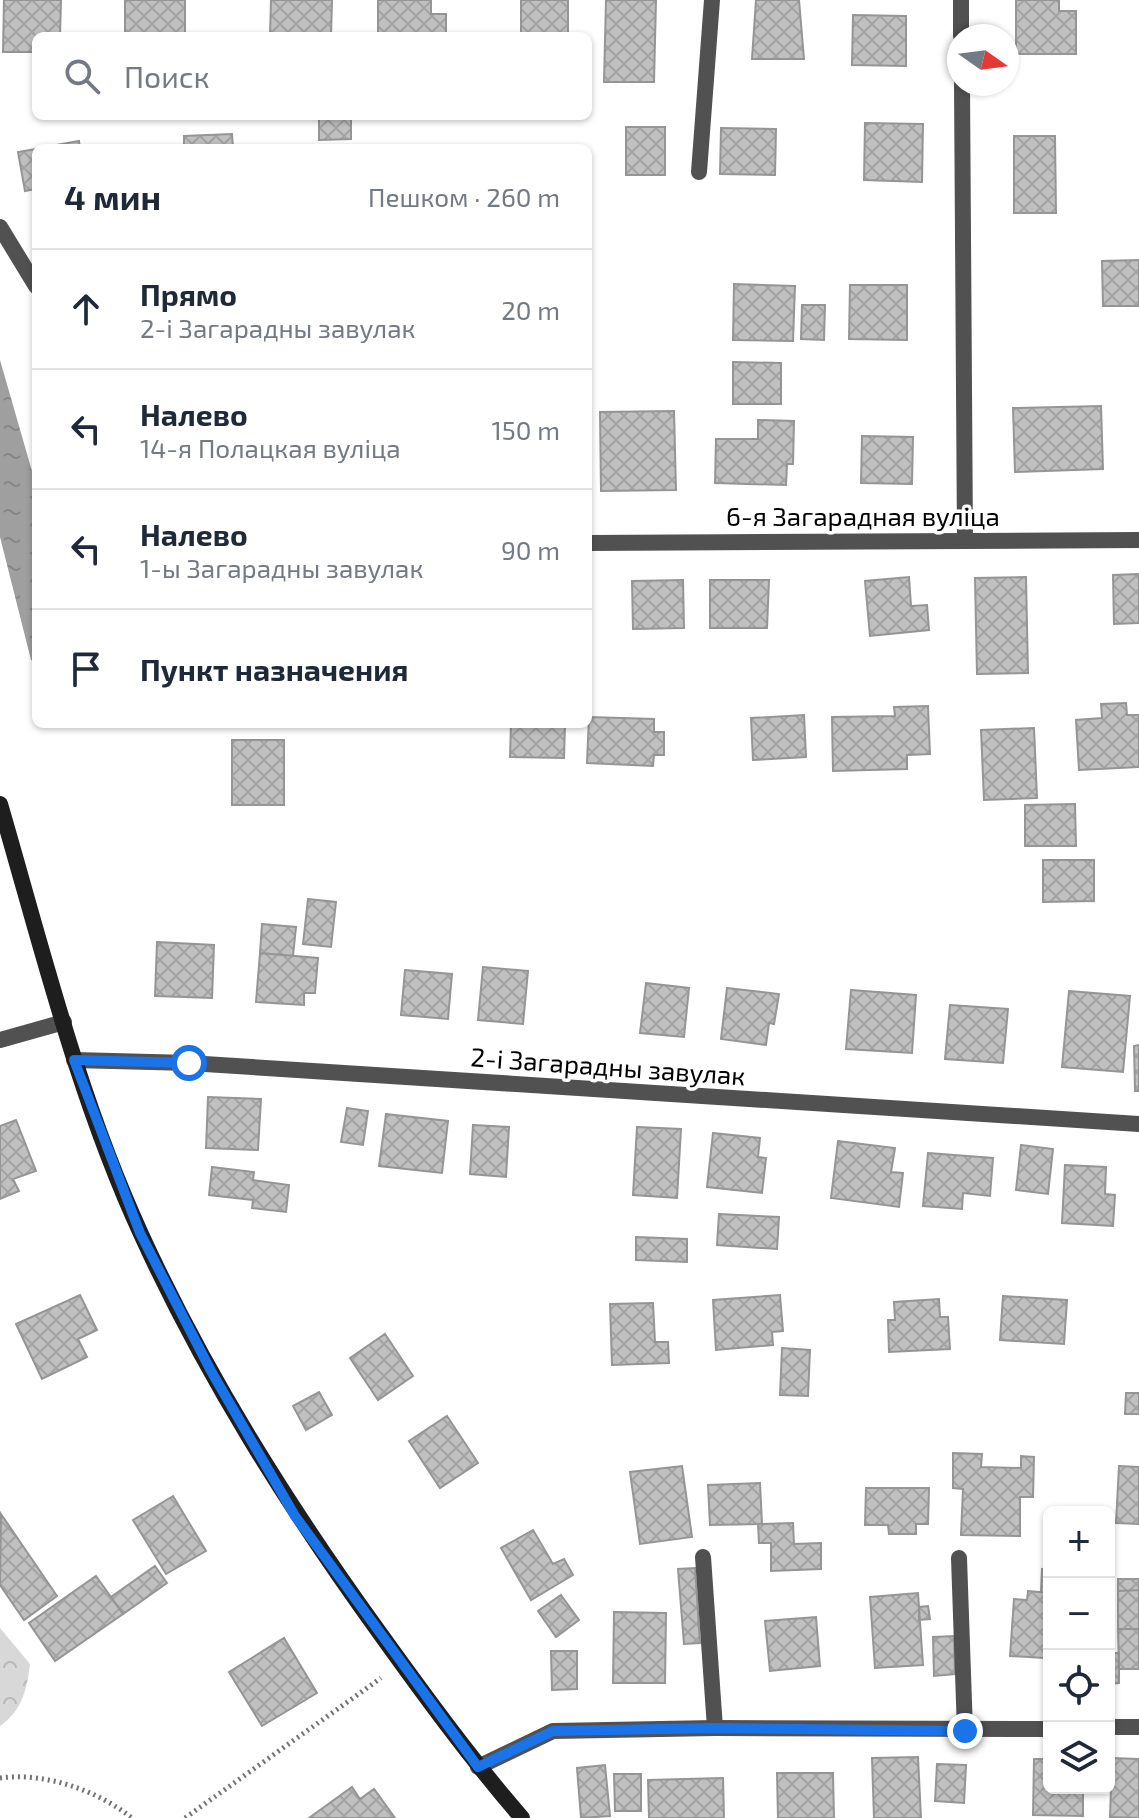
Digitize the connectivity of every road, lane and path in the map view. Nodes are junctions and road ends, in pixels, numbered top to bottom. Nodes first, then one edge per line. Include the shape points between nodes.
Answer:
1 (712, 0) edge
2 (961, 0) edge
3 (961, 24) edge
4 (962, 96) edge
5 (699, 172) dead end
6 (0, 227) edge
7 (32, 279) edge
8 (1139, 540) edge
9 (965, 541) junction
10 (592, 543) edge
11 (0, 804) edge
12 (64, 1022) junction
13 (0, 1040) edge
14 (74, 1060) junction
15 (1139, 1124) edge
16 (703, 1557) dead end
17 (959, 1558) dead end
18 (402, 1664) junction
19 (1115, 1727) edge
20 (1139, 1727) edge
21 (715, 1728) junction
22 (1043, 1729) edge
23 (965, 1731) junction
24 (478, 1767) junction
25 (0, 1778) edge
26 (132, 1818) edge
27 (185, 1818) edge
28 (522, 1818) edge

1 - 5 street
2 - 3 street
4 - 9 street
6 - 7 street
8 - 9 street, 6-я Загарадная вуліца
9 - 10 street, 6-я Загарадная вуліца
11 - 12 main road
12 - 13 street
12 - 14 main road
14 - 15 street, 2-і Загарадны завулак
14 - 18 main road via 140,1233 211,1371 295,1516
16 - 21 street
17 - 23 street
18 - 24 main road
18 - 27 path
19 - 20 street
21 - 23 street
21 - 24 street via 553,1731
22 - 23 street
24 - 28 main road
25 - 26 path via 27,1774 84,1791

